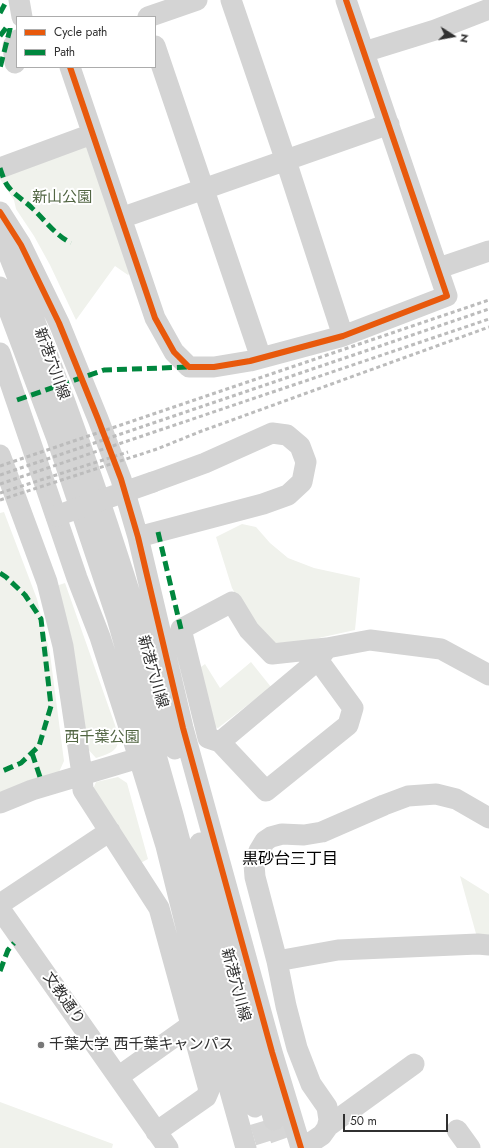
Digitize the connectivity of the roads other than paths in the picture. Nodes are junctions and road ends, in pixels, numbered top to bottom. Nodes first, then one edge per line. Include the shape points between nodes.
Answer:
1 (19, 0) edge
2 (197, 0) edge
3 (231, 0) edge
4 (346, 0) edge
5 (489, 9) edge
6 (22, 16) edge
7 (151, 16) edge
8 (16, 42) edge
9 (156, 49) edge
10 (364, 52) junction
11 (11, 64) edge
12 (70, 68) edge
13 (389, 124) junction
14 (92, 134) junction
15 (286, 161) junction
16 (0, 168) edge
17 (203, 188) junction
18 (0, 212) edge
19 (121, 218) junction
20 (0, 233) edge
21 (489, 251) edge
22 (439, 268) junction
23 (0, 287) edge
24 (343, 336) junction
25 (0, 353) edge
26 (261, 358) junction
27 (0, 455) edge
28 (56, 516) junction
29 (138, 538) junction
30 (322, 654) junction
31 (489, 675) edge
32 (220, 742) junction
33 (139, 758) junction
34 (82, 774) junction
35 (0, 803) edge
36 (487, 811) edge
37 (110, 832) junction
38 (0, 904) edge
39 (0, 910) edge
40 (489, 945) edge
41 (277, 961) junction
42 (191, 1025) junction
43 (414, 1064) dead end
44 (118, 1077) junction
45 (327, 1127) junction
46 (457, 1130) dead end
47 (162, 1140) edge
48 (246, 1148) edge
49 (302, 1148) edge
50 (470, 1148) edge

1 - 6 street
2 - 7 street
3 - 15 street
4 - 10 street
5 - 10 street via 435,30
8 - 11 street
9 - 17 street
10 - 13 street
12 - 14 street
13 - 15 street
13 - 22 street
14 - 16 street
14 - 19 street
15 - 17 street
15 - 24 street
17 - 19 street
17 - 26 street
18 - 29 street via 21,245 59,323 121,479
19 - 26 street via 155,318 174,352 189,367 214,367
20 - 23 street, 新港穴川線 via 70,416 122,566 190,801 267,1121 224,1009 173,815 117,618 56,436
21 - 22 street
22 - 24 street via 447,296
24 - 26 street
25 - 28 street
27 - 34 street via 47,582 63,646
28 - 29 street, bridge via 205,463 272,433 287,434 300,446 306,462 302,482 288,495
28 - 33 street via 100,637
29 - 49 street via 183,728 272,1052
30 - 31 street via 370,640 441,649
30 - 32 street
30 - 32 street via 353,708 348,725 266,791
30 - 32 street via 272,654 249,630 232,602 181,629 208,738
33 - 34 street
33 - 48 street via 166,846 202,991
34 - 35 street
34 - 37 street via 83,790
36 - 41 street via 436,794 408,796 322,832 270,837 258,851 254,864
37 - 38 street
37 - 42 street via 159,908
39 - 44 street, 文教通り
40 - 41 street via 338,950
41 - 45 street via 297,1048 311,1084 327,1107 330,1120
42 - 44 street
42 - 47 street via 209,1090 206,1097
43 - 45 street
44 - 47 street, 文教通り
45 - 49 street via 322,1135
46 - 50 street

